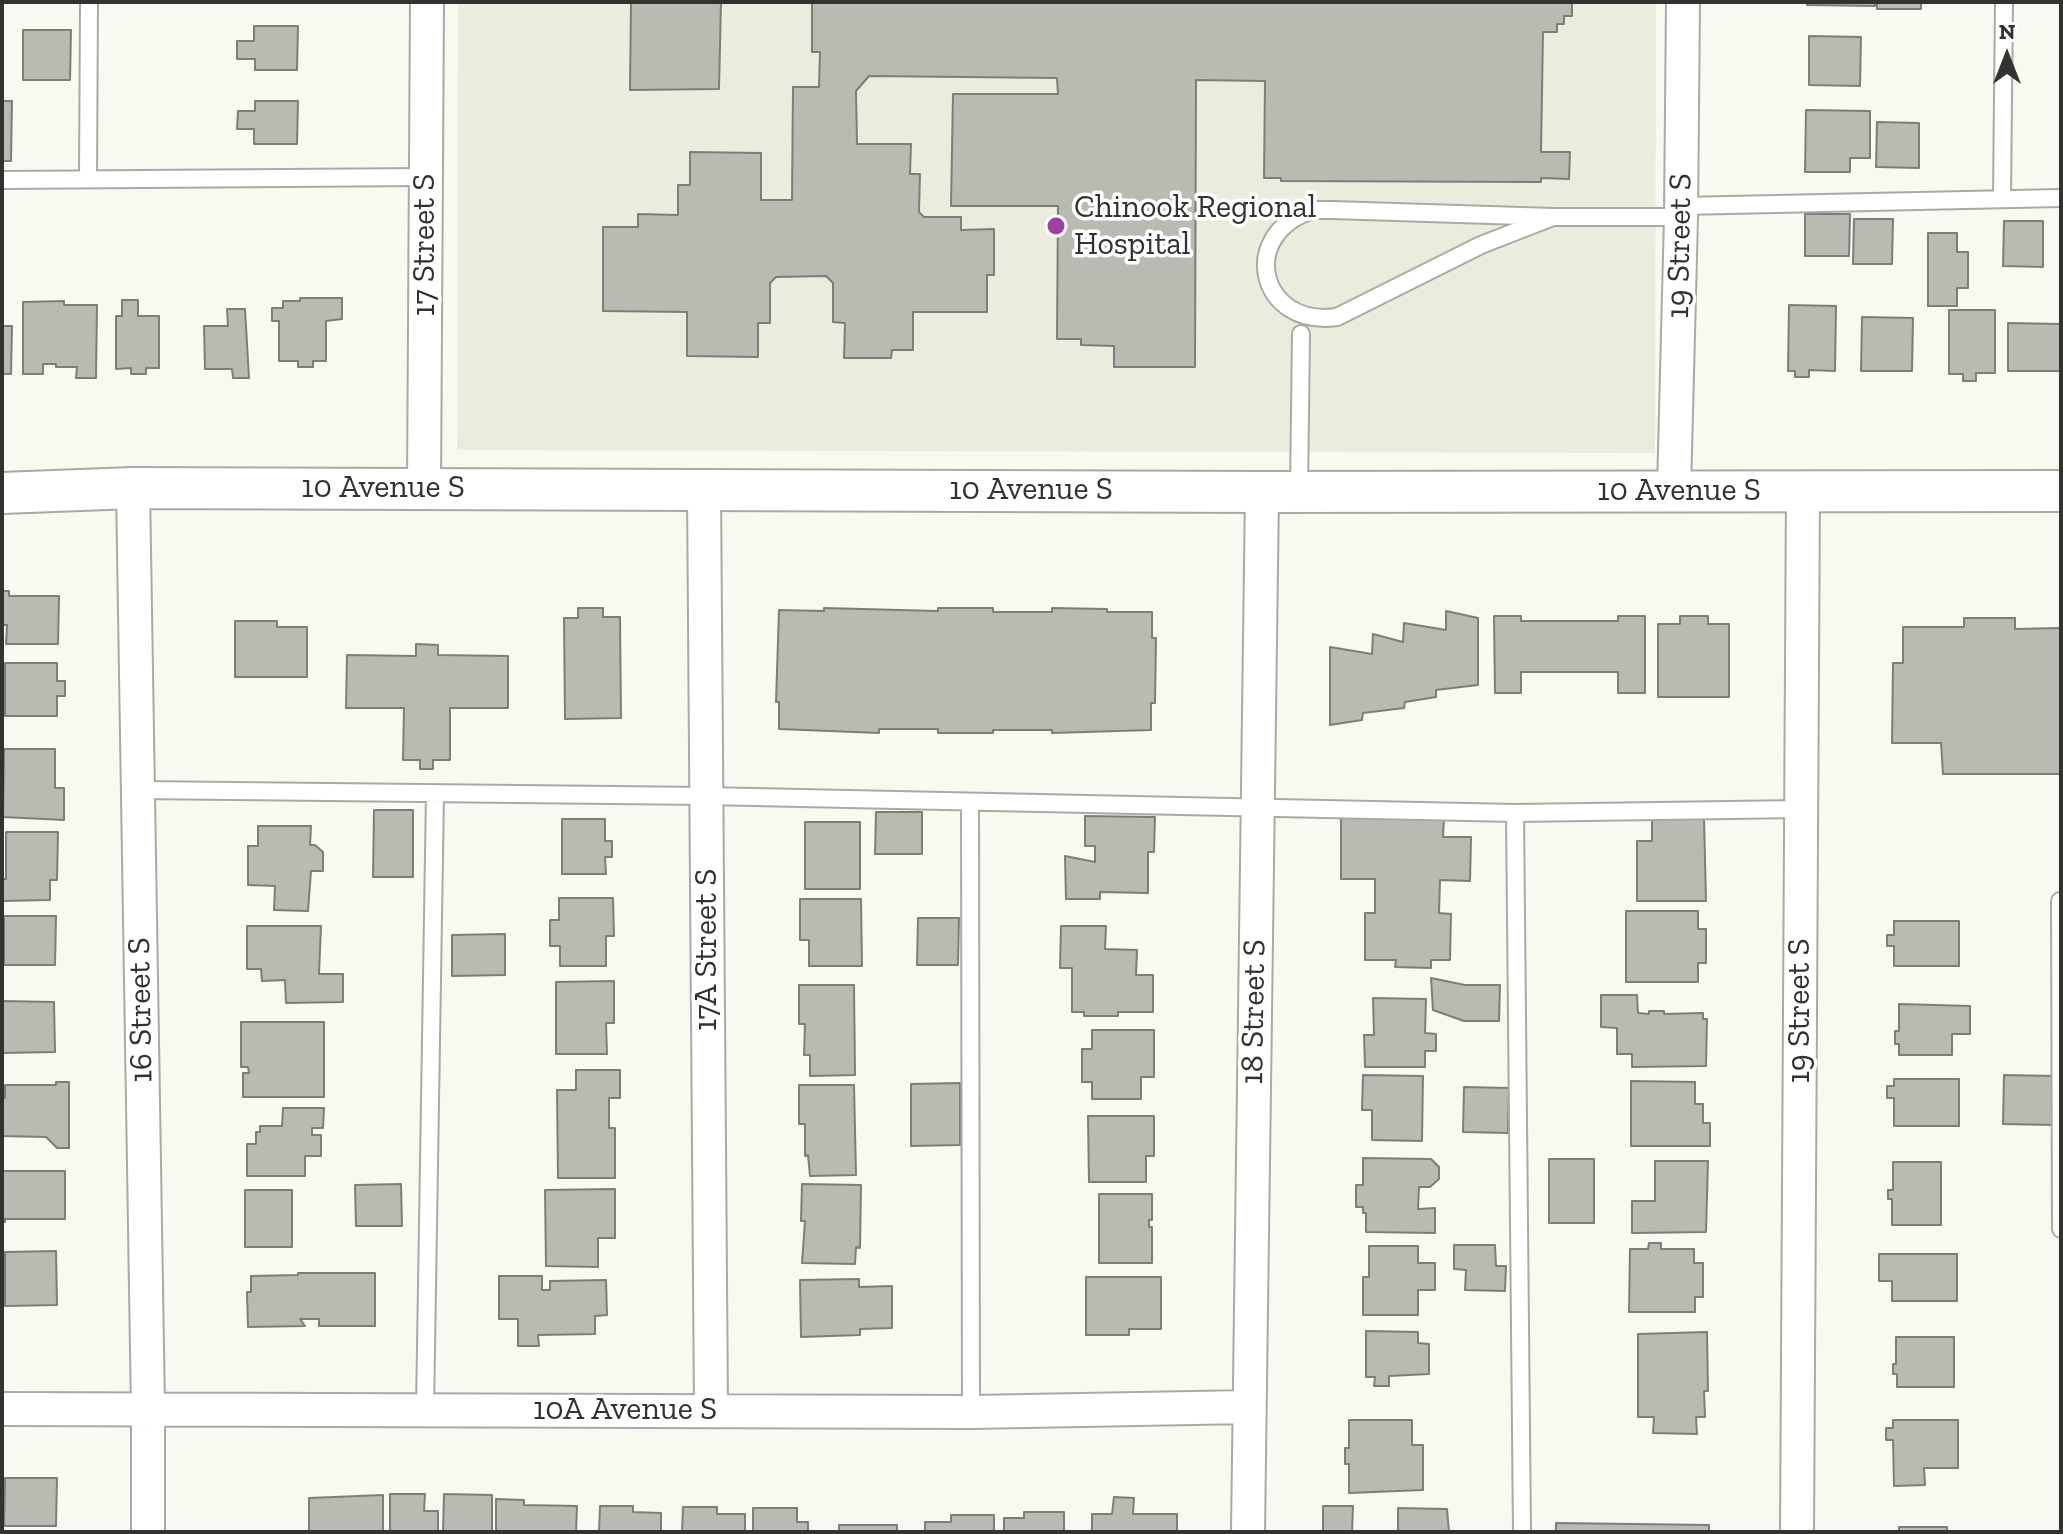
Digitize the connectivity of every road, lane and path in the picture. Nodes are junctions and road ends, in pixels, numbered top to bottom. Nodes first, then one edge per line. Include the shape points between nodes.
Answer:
1 (89, 2) edge
2 (427, 2) edge
3 (1683, 2) edge
4 (2004, 2) edge
5 (426, 177) junction
6 (88, 179) junction
7 (2, 180) edge
8 (2002, 197) junction
9 (2061, 198) edge
10 (1681, 211) junction
11 (1553, 217) junction
12 (1301, 334) dead end
13 (133, 488) junction
14 (424, 488) junction
15 (704, 488) junction
16 (1674, 490) junction
17 (1803, 491) junction
18 (2061, 491) edge
19 (1280, 492) junction
20 (2, 493) edge
21 (138, 790) junction
22 (435, 794) junction
23 (706, 796) junction
24 (970, 802) junction
25 (1257, 805) junction
26 (1801, 809) junction
27 (1515, 813) junction
28 (2060, 901) edge
29 (2061, 1229) edge
30 (1248, 1407) junction
31 (2, 1409) edge
32 (425, 1409) junction
33 (148, 1410) junction
34 (711, 1411) junction
35 (971, 1412) junction
36 (148, 1532) edge
37 (1248, 1532) edge
38 (1522, 1532) edge
39 (1797, 1532) edge

1 - 6 lane
2 - 5 street, 17 Street S
3 - 10 street, 19 Street S
4 - 8 lane
5 - 6 lane
5 - 14 street, 17 Street S
6 - 7 lane
8 - 9 lane
8 - 10 lane
10 - 11 lane
10 - 16 street, 19 Street S
11 - 11 lane via 1313,210 1281,225 1266,258 1267,276 1273,292 1293,311 1319,320 1337,317 1481,245
12 - 19 lane
13 - 14 street, 10 Avenue S
13 - 20 street, 10 Avenue S
13 - 21 street, 16 Street S
14 - 15 street, 10 Avenue S
15 - 19 street, 10 Avenue S
15 - 23 street, 17A Street S
16 - 17 street, 10 Avenue S
16 - 19 street, 10 Avenue S
17 - 18 street, 10 Avenue S
17 - 26 street, 19 Street S
19 - 25 street, 18 Street S
21 - 22 lane
21 - 33 street, 16 Street S
22 - 23 lane
22 - 32 lane
23 - 24 lane
23 - 34 street, 17A Street S
24 - 25 lane
24 - 35 lane
25 - 27 lane
25 - 30 street, 18 Street S
26 - 27 lane
26 - 39 street, 19 Street S
27 - 38 lane
28 - 29 lane
30 - 35 street, 10A Avenue S
30 - 37 street, 18 Street S
31 - 33 street, 10A Avenue S
32 - 33 street, 10A Avenue S
32 - 34 street, 10A Avenue S
33 - 36 street, 16 Street S
34 - 35 street, 10A Avenue S

